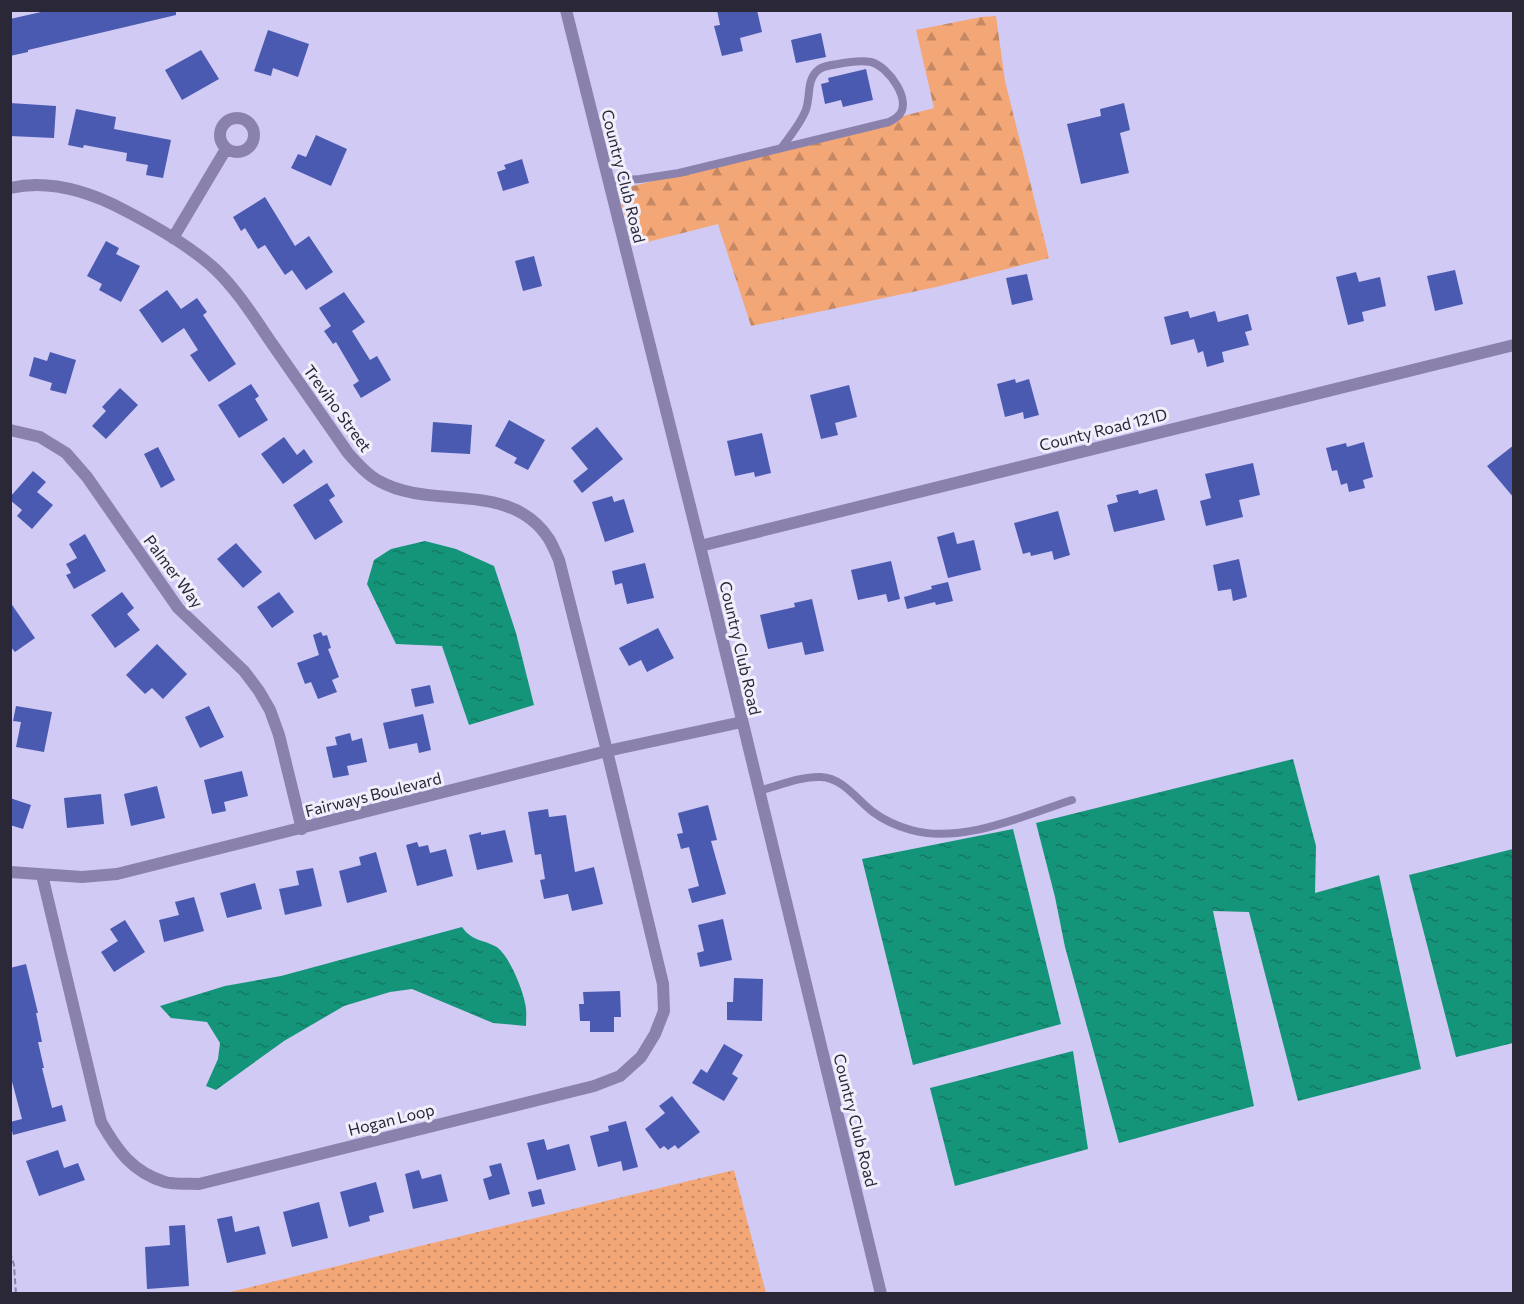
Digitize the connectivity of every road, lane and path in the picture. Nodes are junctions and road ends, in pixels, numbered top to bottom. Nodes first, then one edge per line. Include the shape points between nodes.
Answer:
1 (566, 10) edge
2 (782, 147) junction
3 (226, 149) dead end
4 (609, 181) junction
5 (10, 188) edge
6 (173, 238) junction
7 (1514, 345) edge
8 (10, 430) edge
9 (700, 546) junction
10 (742, 722) junction
11 (607, 751) junction
12 (758, 791) junction
13 (1072, 800) dead end
14 (302, 829) junction
15 (10, 872) edge
16 (42, 875) junction
17 (10, 1252) edge
18 (16, 1293) edge
19 (881, 1293) edge

1 - 4 street, Country Club Road
2 - 2 lane via 898,117 902,101 894,79 871,63 841,63 822,68 812,78 804,113
2 - 4 lane via 679,173
3 - 6 street
4 - 9 street, Country Club Road
5 - 6 street, Treviho Street via 69,188 98,196
6 - 11 street, Treviho Street via 215,269 238,295 348,453 377,481 418,494 504,504 538,526 559,560
7 - 9 street, County Road 121D
8 - 14 street, Palmer Way via 40,437 66,453 178,608 259,690 279,735
9 - 10 street, Country Club Road
10 - 11 street, Fairways Boulevard
10 - 12 street, Country Club Road
11 - 14 street, Fairways Boulevard
11 - 16 street, Hogan Loop via 663,984 664,1011 641,1057 620,1076 594,1086 199,1184 167,1182 141,1171 117,1150 101,1122
12 - 13 lane via 812,777 833,779 889,823 932,834 995,826
12 - 19 street, Country Club Road
14 - 16 street, Fairways Boulevard via 117,874
15 - 16 street, Fairways Boulevard
17 - 18 path

